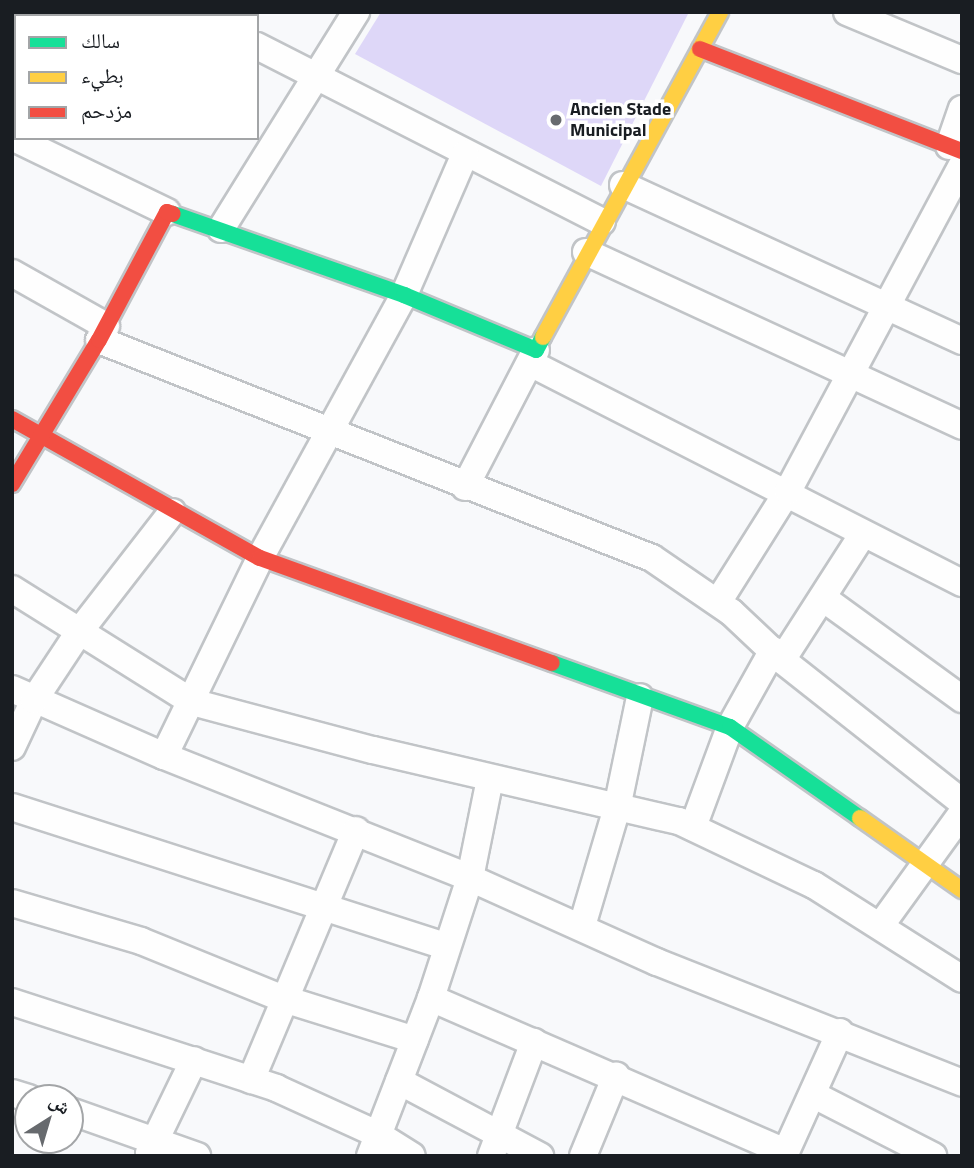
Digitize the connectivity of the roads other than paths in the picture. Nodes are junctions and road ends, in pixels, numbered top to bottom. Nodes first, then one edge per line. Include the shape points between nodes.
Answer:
1 (356, 12) edge
2 (720, 12) edge
3 (847, 12) edge
4 (259, 47) edge
5 (700, 50) junction
6 (962, 60) edge
7 (314, 78) junction
8 (962, 109) edge
9 (18, 140) edge
10 (465, 154) junction
11 (958, 154) edge
12 (623, 185) junction
13 (167, 212) junction
14 (602, 222) junction
15 (221, 229) junction
16 (586, 252) junction
17 (12, 273) edge
18 (404, 295) junction
19 (886, 305) junction
20 (102, 333) junction
21 (962, 341) edge
22 (533, 356) junction
23 (850, 374) junction
24 (12, 419) edge
25 (962, 426) edge
26 (328, 431) junction
27 (42, 436) junction
28 (12, 484) edge
29 (465, 486) junction
30 (788, 491) junction
31 (172, 512) junction
32 (863, 534) junction
33 (260, 558) junction
34 (962, 583) edge
35 (12, 589) edge
36 (823, 598) junction
37 (718, 602) junction
38 (79, 632) junction
39 (778, 655) junction
40 (23, 695) edge
41 (640, 697) junction
42 (962, 699) edge
43 (192, 702) junction
44 (730, 727) junction
45 (12, 747) edge
46 (164, 756) junction
47 (489, 779) junction
48 (962, 802) edge
49 (12, 807) edge
50 (617, 808) junction
51 (962, 813) edge
52 (694, 827) junction
53 (356, 830) junction
54 (925, 863) junction
55 (470, 878) junction
56 (962, 890) edge
57 (12, 903) edge
58 (320, 906) junction
59 (881, 925) junction
60 (582, 926) junction
61 (446, 946) junction
62 (962, 979) edge
63 (431, 998) junction
64 (285, 999) junction
65 (12, 1002) edge
66 (840, 1032) junction
67 (415, 1040) junction
68 (534, 1042) junction
69 (194, 1060) junction
70 (616, 1076) junction
71 (251, 1080) junction
72 (398, 1081) junction
73 (962, 1083) edge
74 (814, 1095) junction
75 (84, 1117) edge
76 (373, 1145) edge
77 (496, 1145) edge
78 (152, 1147) edge
79 (785, 1154) edge
80 (197, 1156) edge
81 (412, 1156) edge
82 (540, 1156) edge
83 (583, 1156) edge
84 (933, 1156) edge

1 - 7 street
2 - 5 street
3 - 6 street
4 - 7 street
5 - 11 street
5 - 12 street
7 - 10 street
7 - 15 street
8 - 11 street
9 - 13 street
10 - 14 street
10 - 18 street
11 - 19 street
12 - 14 street
12 - 19 street
13 - 15 street
13 - 20 street
14 - 16 street
15 - 18 street
16 - 22 street
16 - 23 street
17 - 20 street
18 - 22 street
18 - 26 street
19 - 21 street
19 - 23 street
20 - 26 street
20 - 27 street
22 - 29 street
22 - 30 street
23 - 25 street
23 - 30 street
24 - 27 street
26 - 29 street
26 - 33 street
27 - 28 street
27 - 31 street
29 - 37 street via 652,558
30 - 32 street
30 - 37 street
31 - 33 street
31 - 38 street
32 - 34 street
32 - 36 street
33 - 41 street
33 - 43 street
35 - 38 street
36 - 39 street
36 - 42 street
37 - 39 street
38 - 40 street
38 - 43 street
39 - 44 street
39 - 48 street
40 - 45 street
40 - 46 street
41 - 44 street
41 - 50 street
43 - 46 street
43 - 47 street
44 - 52 street
44 - 54 street
46 - 53 street
47 - 50 street
47 - 55 street
49 - 58 street
50 - 52 street
50 - 60 street
51 - 54 street
52 - 59 street via 814,885
53 - 55 street
53 - 58 street
54 - 56 street
54 - 59 street
55 - 60 street
55 - 61 street
57 - 64 street via 141,941
58 - 61 street
58 - 64 street
59 - 62 street
60 - 66 street via 657,962
61 - 63 street
63 - 67 street
63 - 68 street
64 - 67 street
64 - 71 street
65 - 69 street
66 - 73 street
66 - 74 street
67 - 72 street
68 - 70 street
68 - 77 street
69 - 71 street
69 - 78 street
70 - 79 street
70 - 83 street
71 - 76 street
72 - 76 street
72 - 77 street
74 - 79 street
74 - 84 street
75 - 78 street
76 - 81 street
77 - 82 street
78 - 80 street

